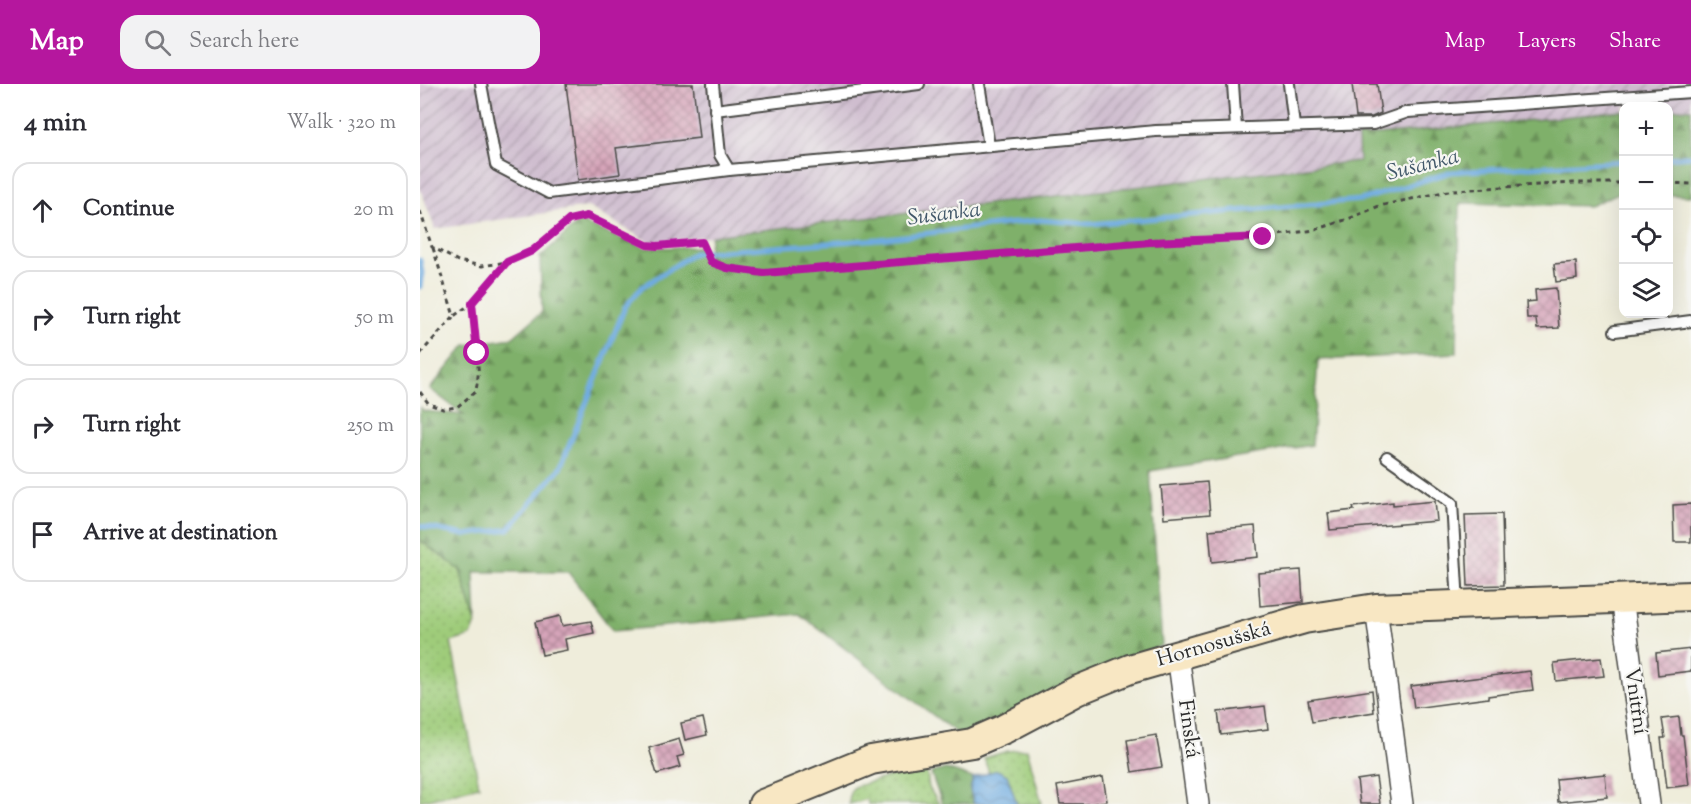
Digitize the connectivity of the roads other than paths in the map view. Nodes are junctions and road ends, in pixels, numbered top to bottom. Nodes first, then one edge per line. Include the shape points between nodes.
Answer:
1 (481, 84) edge
2 (712, 84) edge
3 (919, 84) edge
4 (979, 84) edge
5 (1233, 84) edge
6 (1289, 84) edge
7 (1691, 92) edge
8 (715, 110) junction
9 (1293, 126) junction
10 (1236, 128) junction
11 (989, 146) junction
12 (729, 170) junction
13 (1691, 321) edge
14 (1615, 331) dead end
15 (1387, 457) dead end
16 (1691, 596) edge
17 (1622, 597) junction
18 (1458, 604) junction
19 (1376, 608) junction
20 (1178, 655) junction
21 (763, 804) edge
22 (1198, 804) edge
23 (1402, 804) edge
24 (1649, 804) edge

1 - 12 lane via 496,165 549,193
2 - 8 lane
3 - 8 lane
4 - 11 lane
5 - 10 lane
6 - 9 lane
7 - 9 lane via 1408,112 1373,124
8 - 12 lane via 720,155
9 - 10 lane
10 - 11 lane
11 - 12 lane
13 - 14 lane
15 - 18 lane via 1452,504
16 - 17 street, Hornosušská
17 - 18 street, Hornosušská
17 - 24 street, Vnitřní
18 - 19 street, Hornosušská
19 - 20 street, Hornosušská via 1304,619
19 - 23 street
20 - 21 street, Hornosušská via 1076,691 972,743 871,760
20 - 22 street, Finská

